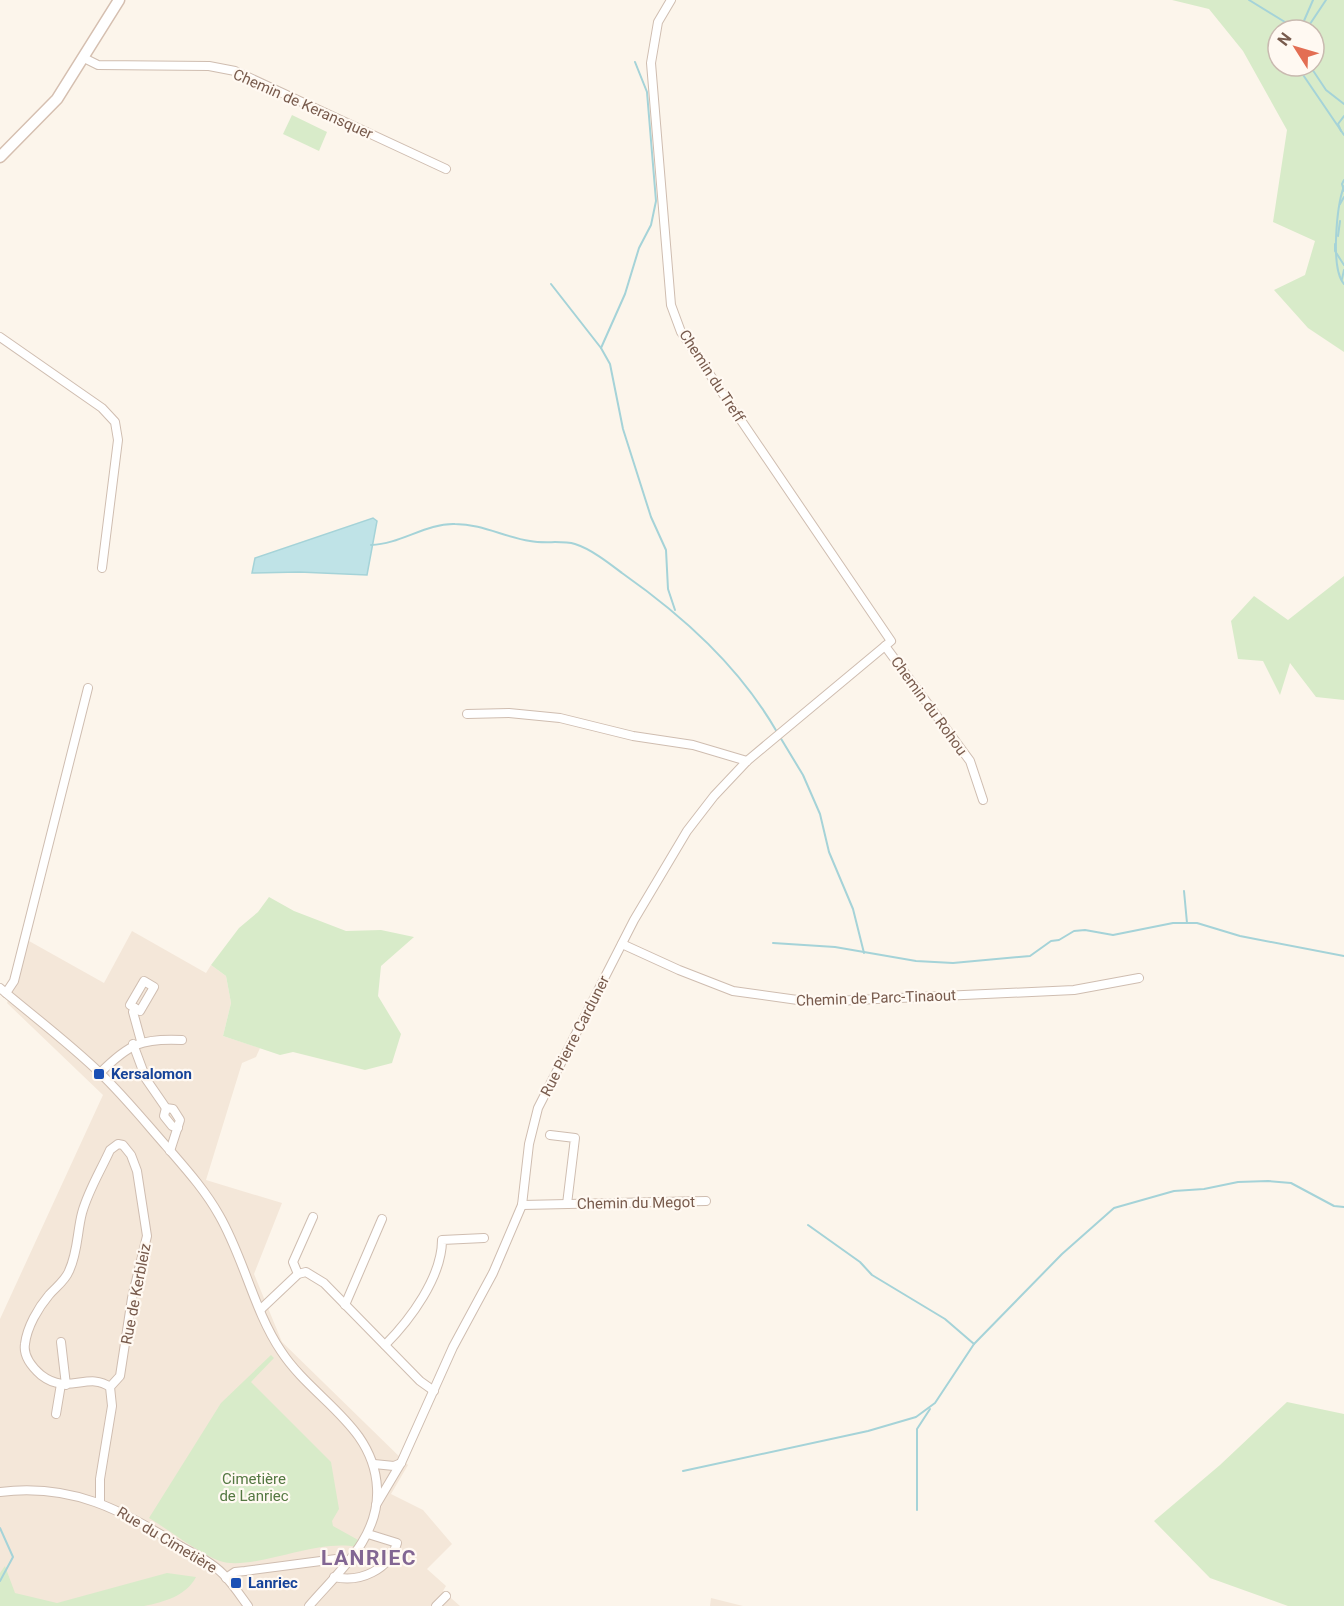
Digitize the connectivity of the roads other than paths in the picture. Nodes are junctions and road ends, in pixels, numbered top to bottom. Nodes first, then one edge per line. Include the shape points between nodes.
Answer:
1 (119, 0) edge
2 (671, 0) edge
3 (84, 58) junction
4 (0, 157) edge
5 (446, 169) dead end
6 (0, 337) edge
7 (102, 568) dead end
8 (888, 644) junction
9 (88, 688) dead end
10 (467, 714) dead end
11 (747, 760) junction
12 (983, 800) dead end
13 (622, 944) junction
14 (1139, 978) dead end
15 (3, 991) edge
16 (135, 1008) dead end
17 (182, 1040) dead end
18 (137, 1043) junction
19 (100, 1073) junction
20 (550, 1135) dead end
21 (170, 1151) junction
22 (706, 1201) dead end
23 (567, 1204) junction
24 (522, 1205) junction
25 (313, 1217) dead end
26 (382, 1219) dead end
27 (484, 1238) dead end
28 (298, 1274) junction
29 (345, 1305) junction
30 (261, 1309) junction
31 (61, 1342) dead end
32 (385, 1345) junction
33 (64, 1384) junction
34 (110, 1387) junction
35 (434, 1391) junction
36 (56, 1414) dead end
37 (401, 1463) junction
38 (374, 1464) junction
39 (0, 1492) edge
40 (100, 1501) junction
41 (376, 1504) junction
42 (368, 1534) junction
43 (347, 1562) junction
44 (334, 1576) junction
45 (226, 1578) junction
46 (446, 1596) dead end
47 (248, 1606) edge
48 (309, 1606) edge
49 (436, 1606) edge

1 - 3 main road
2 - 8 street, Chemin du Treff via 658,22 651,63 671,305 681,332
3 - 4 main road via 57,99
3 - 5 street, Chemin de Keransquer via 98,65 209,66 235,71
6 - 7 street via 102,408 115,422 118,440
8 - 11 street, Rue Pierre Carduner
8 - 12 street, Chemin du Rohou via 970,761
9 - 15 street via 14,981
10 - 11 street via 560,718
11 - 13 street, Rue Pierre Carduner via 687,831
13 - 14 street, Chemin de Parc-Tinaout via 733,991 812,1002 1074,990
13 - 24 street, Rue Pierre Carduner via 538,1108 529,1144
15 - 19 street
16 - 18 street
17 - 18 street via 154,1038
18 - 19 street
18 - 21 street via 146,1079 166,1108 164,1116 178,1128
19 - 21 street
20 - 23 street, Chemin du Megot via 575,1138
21 - 30 street via 218,1214
22 - 23 street, Chemin du Megot
23 - 24 street, Chemin du Megot
24 - 35 street, Rue Pierre Carduner
25 - 28 street via 293,1262
26 - 29 street
27 - 32 street via 442,1240 442,1252 417,1309
28 - 29 street via 306,1272 316,1278
28 - 30 street
29 - 32 street
30 - 38 street via 279,1350 356,1431
31 - 33 street
32 - 35 street
33 - 34 street via 93,1380
33 - 34 street, Rue de Kerbleiz via 42,1375 27,1359 25,1346 43,1304 68,1275 78,1246 82,1212 110,1150 118,1144 131,1155 137,1171 147,1236 120,1376
33 - 36 street
34 - 40 street, Rue de Kerbleiz via 112,1406
35 - 37 street, Rue Pierre Carduner
37 - 38 street
37 - 41 street, Rue Pierre Carduner
38 - 41 street
39 - 40 street, Rue du Cimetière via 34,1489
40 - 45 street, Rue du Cimetière via 202,1558
41 - 42 street
42 - 43 street
42 - 44 street via 397,1543 390,1558 362,1577 346,1580
43 - 44 street
43 - 45 street via 336,1559 245,1570
44 - 48 street
45 - 47 street, Rue du Cimetière
46 - 49 street

